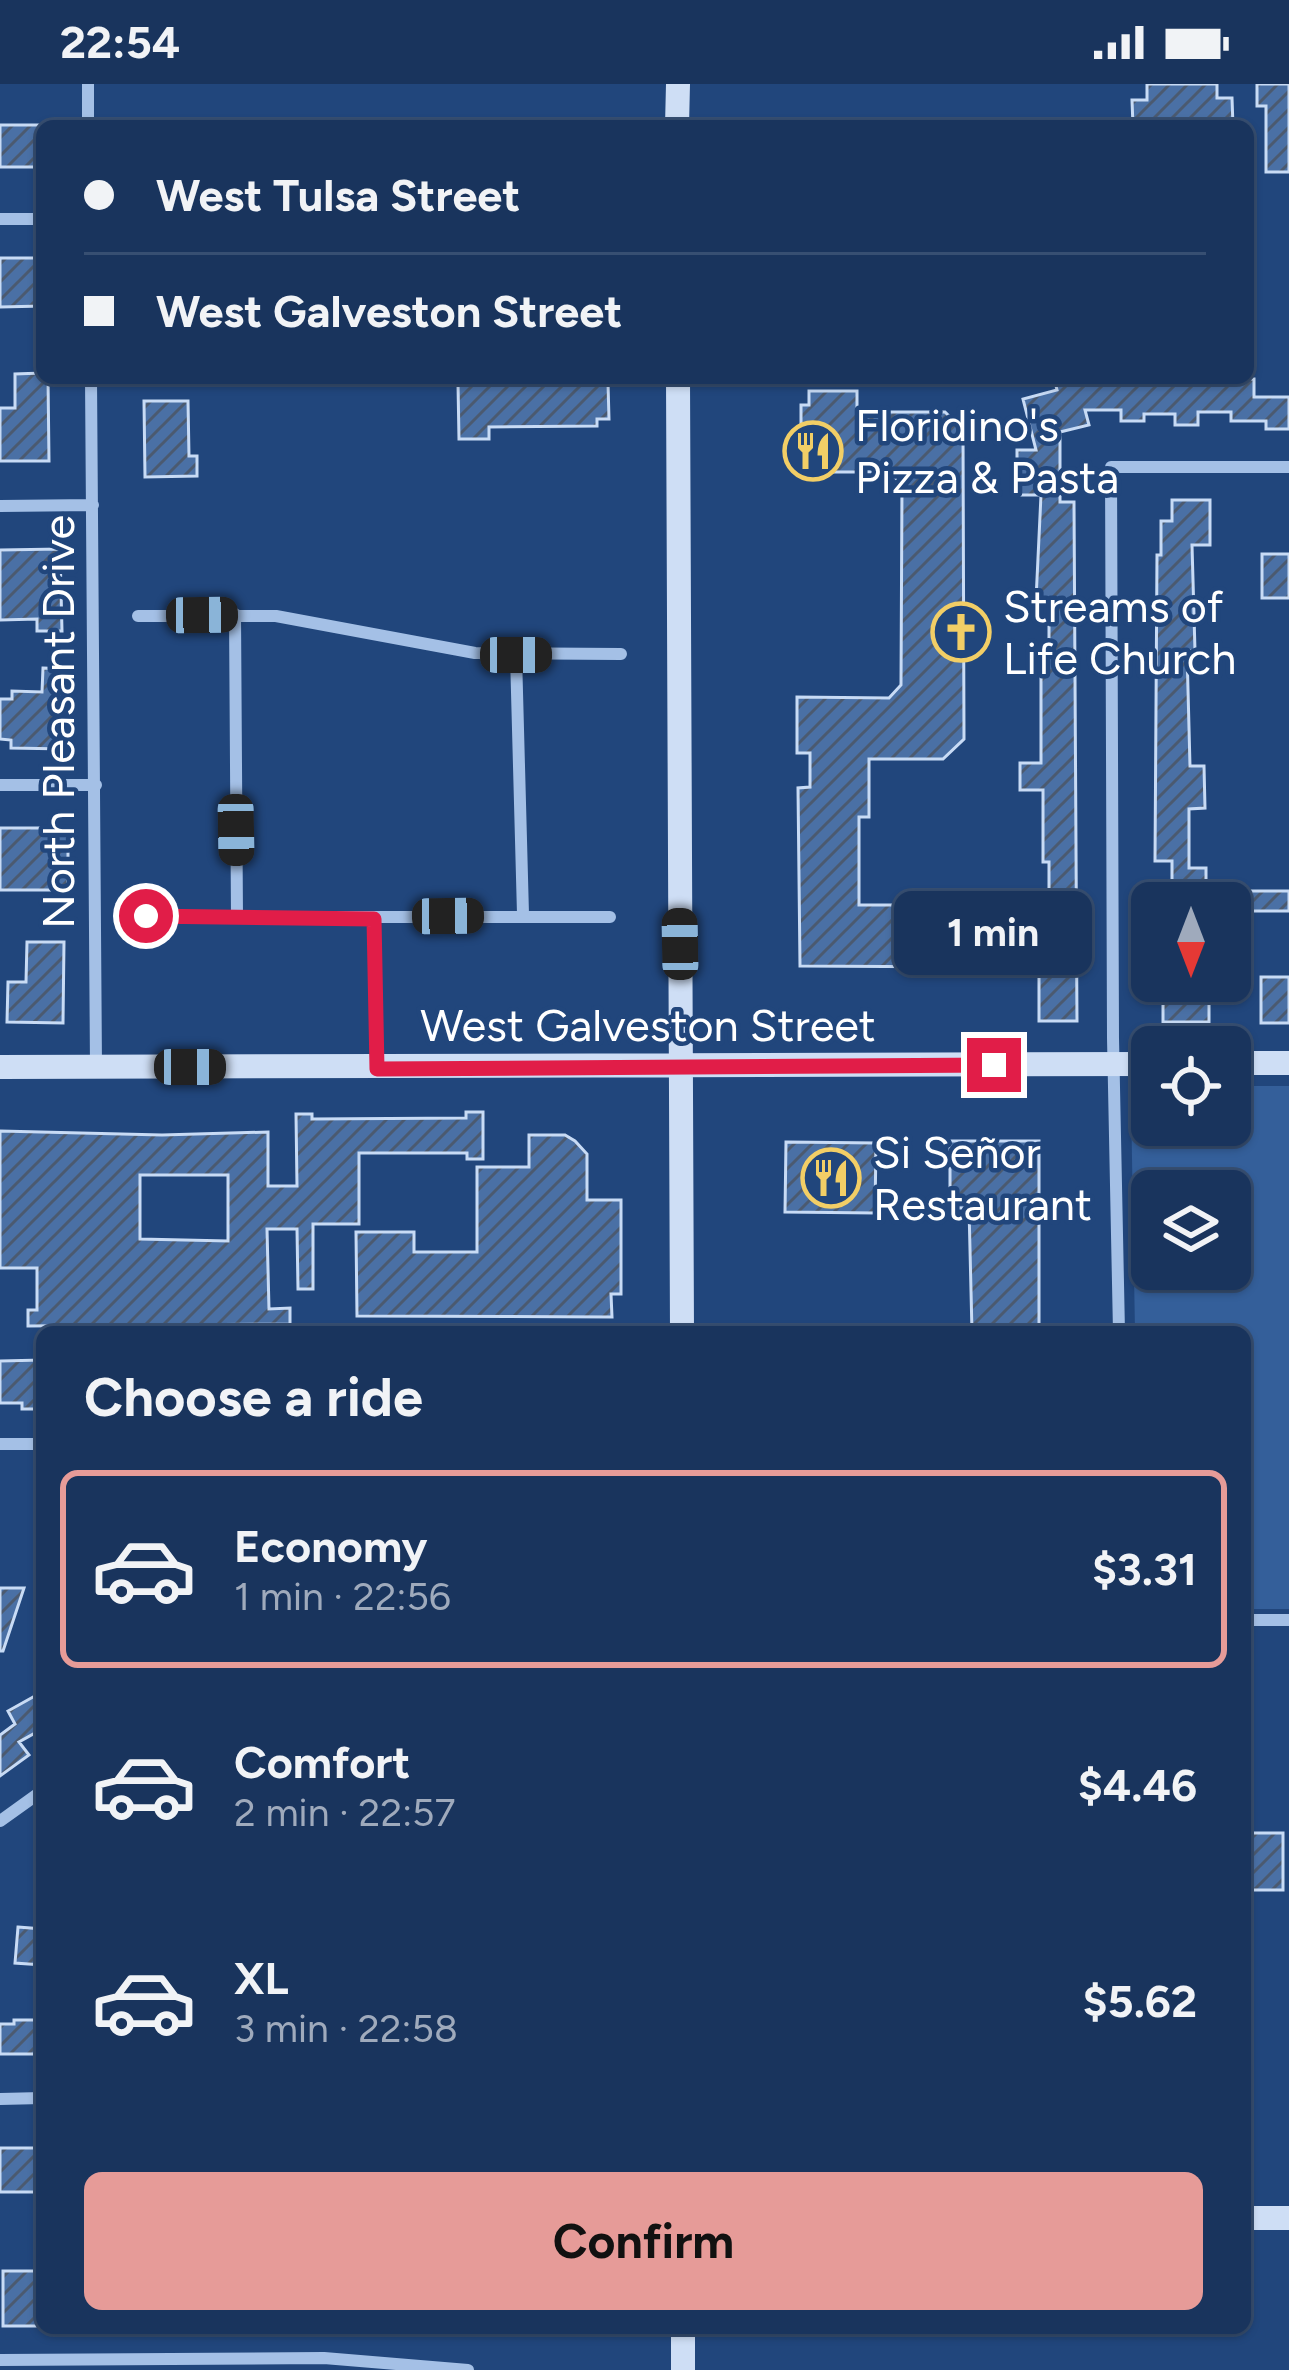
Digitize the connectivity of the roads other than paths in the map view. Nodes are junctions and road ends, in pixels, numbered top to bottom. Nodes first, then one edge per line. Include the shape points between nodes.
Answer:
1 (88, 84) edge
2 (677, 84) edge
3 (88, 120) edge
4 (677, 120) edge
5 (0, 219) edge
6 (36, 219) edge
7 (91, 384) edge
8 (678, 384) edge
9 (1289, 466) edge
10 (93, 505) junction
11 (0, 506) edge
12 (235, 614) junction
13 (138, 616) dead end
14 (621, 654) dead end
15 (516, 655) junction
16 (0, 785) edge
17 (95, 785) junction
18 (523, 914) junction
19 (146, 916) dead end
20 (237, 916) junction
21 (610, 916) dead end
22 (374, 919) junction
23 (1289, 1063) edge
24 (1251, 1064) edge
25 (681, 1065) junction
26 (1113, 1065) junction
27 (1131, 1065) edge
28 (95, 1066) junction
29 (0, 1067) edge
30 (377, 1069) junction
31 (682, 1326) edge
32 (1119, 1326) edge
33 (0, 1444) edge
34 (36, 1444) edge
35 (1251, 1620) edge
36 (1289, 1620) edge
37 (36, 1795) edge
38 (0, 1821) edge
39 (36, 2098) edge
40 (0, 2099) edge
41 (1251, 2218) edge
42 (1289, 2218) edge
43 (683, 2334) edge
44 (0, 2360) edge
45 (468, 2370) edge
46 (683, 2370) edge

1 - 3 street
2 - 4 street
5 - 6 street
7 - 10 street, North Pleasant Drive
8 - 25 street
9 - 26 street via 1111,466
10 - 11 street
10 - 17 street, North Pleasant Drive
12 - 13 street
12 - 15 street
12 - 20 street
14 - 15 street
15 - 18 street
16 - 17 street
17 - 28 street, North Pleasant Drive
18 - 21 street
18 - 22 street
19 - 20 street
20 - 22 street
22 - 30 street
23 - 24 street
25 - 26 street, West Galveston Street
25 - 30 street, West Galveston Street
25 - 31 street
26 - 27 street, West Galveston Street
26 - 32 street
28 - 29 street, West Galveston Street
28 - 30 street, West Galveston Street
33 - 34 street
35 - 36 street
37 - 38 street
39 - 40 street
41 - 42 street
43 - 46 street
44 - 45 street via 324,2358

